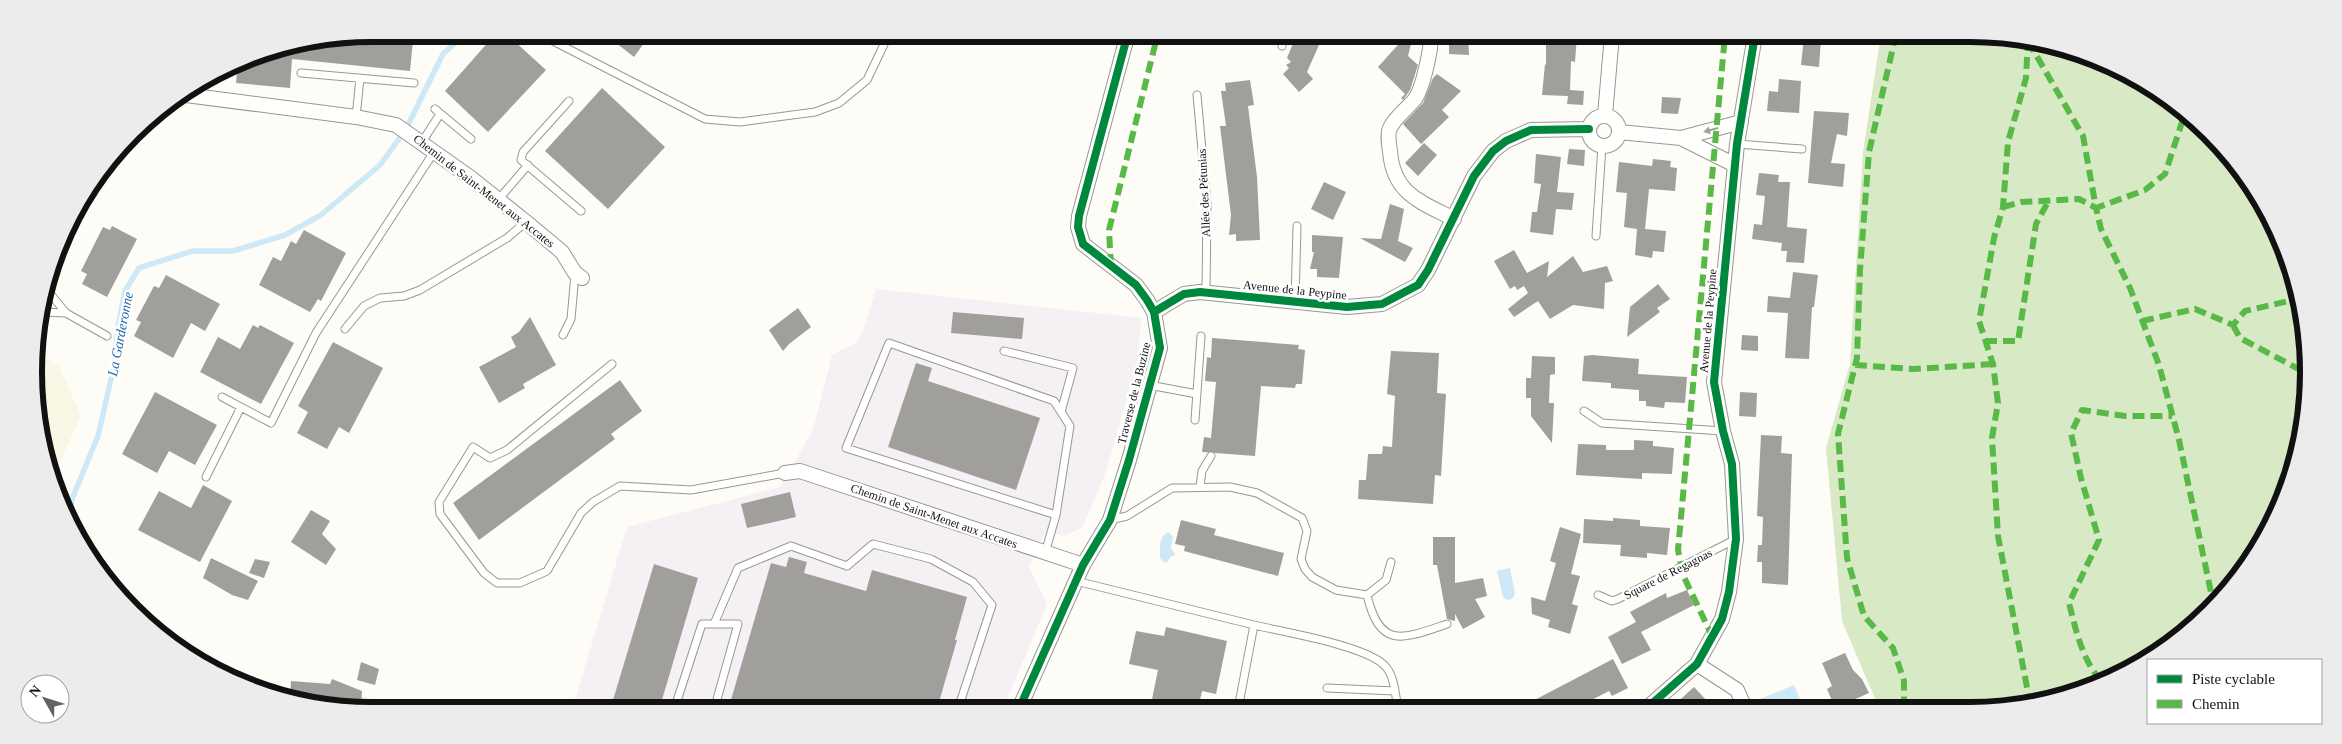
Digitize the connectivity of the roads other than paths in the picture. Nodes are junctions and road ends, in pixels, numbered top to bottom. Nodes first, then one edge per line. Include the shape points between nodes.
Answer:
1 (555, 42) edge
2 (885, 42) edge
3 (1126, 42) edge
4 (1282, 42) edge
5 (1431, 42) edge
6 (1611, 42) edge
7 (1754, 42) edge
8 (1282, 46) dead end
9 (301, 73) dead end
10 (360, 78) junction
11 (414, 82) dead end
12 (1197, 94) dead end
13 (195, 95) edge
14 (569, 101) dead end
15 (1605, 115) junction
16 (356, 117) junction
17 (1741, 122) junction
18 (1589, 129) junction
19 (1619, 132) junction
20 (471, 138) dead end
21 (1681, 138) junction
22 (419, 140) junction
23 (1737, 144) junction
24 (1602, 146) junction
25 (1802, 149) dead end
26 (434, 152) junction
27 (528, 165) junction
28 (1735, 165) junction
29 (498, 200) junction
30 (581, 211) dead end
31 (1454, 219) junction
32 (526, 222) junction
33 (1298, 226) dead end
34 (1596, 236) dead end
35 (579, 276) joint
36 (1206, 292) junction
37 (52, 296) edge
38 (1295, 302) junction
39 (48, 312) edge
40 (1154, 312) junction
41 (66, 313) junction
42 (345, 329) dead end
43 (563, 335) dead end
44 (107, 336) dead end
45 (1201, 336) dead end
46 (1004, 351) dead end
47 (612, 364) dead end
48 (1149, 385) junction
49 (1197, 394) junction
50 (222, 397) dead end
51 (241, 407) junction
52 (1584, 411) dead end
53 (1061, 412) junction
54 (1195, 420) dead end
55 (1723, 431) junction
56 (1211, 456) dead end
57 (785, 474) joint
58 (206, 477) dead end
59 (1200, 487) junction
60 (1056, 515) junction
61 (1110, 520) junction
62 (1736, 539) junction
63 (1044, 553) junction
64 (1391, 562) dead end
65 (1083, 565) junction
66 (1076, 581) junction
67 (1367, 594) junction
68 (1598, 595) dead end
69 (714, 624) junction
70 (1448, 624) dead end
71 (1254, 625) junction
72 (1697, 664) junction
73 (1327, 688) dead end
74 (1395, 691) junction
75 (677, 702) edge
76 (716, 702) edge
77 (960, 702) edge
78 (1022, 702) edge
79 (1239, 702) edge
80 (1397, 702) edge
81 (1655, 702) edge
82 (1742, 702) edge

1 - 2 lane via 705,119 740,122 815,112 839,103 867,80
3 - 40 street, Traverse de la Buzine via 1078,228 1083,244 1136,285
4 - 8 lane
5 - 31 street via 1417,97 1388,131 1391,162 1408,195
6 - 15 street
7 - 17 street, Avenue de la Peypine
9 - 10 lane
10 - 11 lane
10 - 16 lane
12 - 36 lane, Allée des Pétunias via 1207,205
13 - 16 street, Chemin de Saint-Menet aux Accates
14 - 27 lane via 523,152 521,160
15 - 18 street via 1591,122
15 - 19 street via 1618,124
16 - 22 street, Chemin de Saint-Menet aux Accates via 396,125
17 -> 21 street
17 - 23 street, Avenue de la Peypine
18 - 24 street via 1590,137
18 - 31 street, Avenue de la Peypine via 1531,130 1506,141 1493,151 1474,176
19 - 21 street
19 - 24 street via 1616,140
20 - 22 lane via 437,112
21 - 28 street
22 - 26 street, Chemin de Saint-Menet aux Accates
23 - 25 lane
23 - 28 street, Avenue de la Peypine
24 - 34 lane
26 - 29 street, Chemin de Saint-Menet aux Accates
26 - 51 lane via 316,333 270,423
27 - 29 lane
27 - 30 lane
28 - 55 street, Avenue de la Peypine via 1714,382
29 - 32 street, Chemin de Saint-Menet aux Accates
31 - 38 street, Avenue de la Peypine via 1423,278 1403,294 1382,304 1347,307
32 - 35 street, Chemin de Saint-Menet aux Accates via 562,252
32 - 42 lane via 506,238 420,290 404,296 380,298 364,306
33 - 38 lane
35 - 43 lane via 570,319
36 - 38 street, Avenue de la Peypine
36 - 40 street, Avenue de la Peypine via 1184,294
37 - 41 lane
39 - 41 lane
40 - 48 street, Traverse de la Buzine via 1160,348
41 - 44 lane
45 - 49 lane
46 - 53 lane via 1073,368
47 - 57 lane via 507,450 490,458 473,448 439,502 440,514 484,573 497,583 520,583 547,571 581,513 620,486 690,490
48 - 49 lane
48 - 61 street, Traverse de la Buzine
49 - 54 lane
50 - 51 lane
51 - 58 lane
52 - 55 lane via 1602,423
53 - 60 lane via 1070,426
53 - 60 lane via 1054,401 889,343 846,448
55 - 62 street, Avenue de la Peypine via 1732,464
56 - 59 lane via 1202,471
57 - 63 street, Chemin de Saint-Menet aux Accates via 800,471
59 - 61 lane via 1172,488 1127,516
59 - 67 lane via 1230,486 1257,493 1302,518 1307,530 1301,559 1304,569 1336,590
60 - 63 lane
61 - 65 street, Traverse de la Buzine
62 - 68 lane, Square de Regagnas via 1618,599 1612,601
62 - 72 street, Avenue de la Peypine via 1722,619
63 - 65 street, Chemin de Saint-Menet aux Accates
64 - 67 lane via 1386,580
65 - 66 street, Traverse de la Buzine
66 - 71 lane
66 - 78 street, Traverse de la Buzine
67 - 70 lane via 1372,615 1381,630 1390,635 1412,636
69 - 75 lane via 702,624
69 - 76 lane via 738,624
69 - 77 lane via 738,568 791,546 847,566 874,544 931,559 973,582 992,604
71 - 74 lane via 1370,656 1386,667
71 - 79 lane
72 - 81 street, Avenue de la Peypine
72 - 82 street via 1737,690
73 - 74 lane
74 - 80 lane

